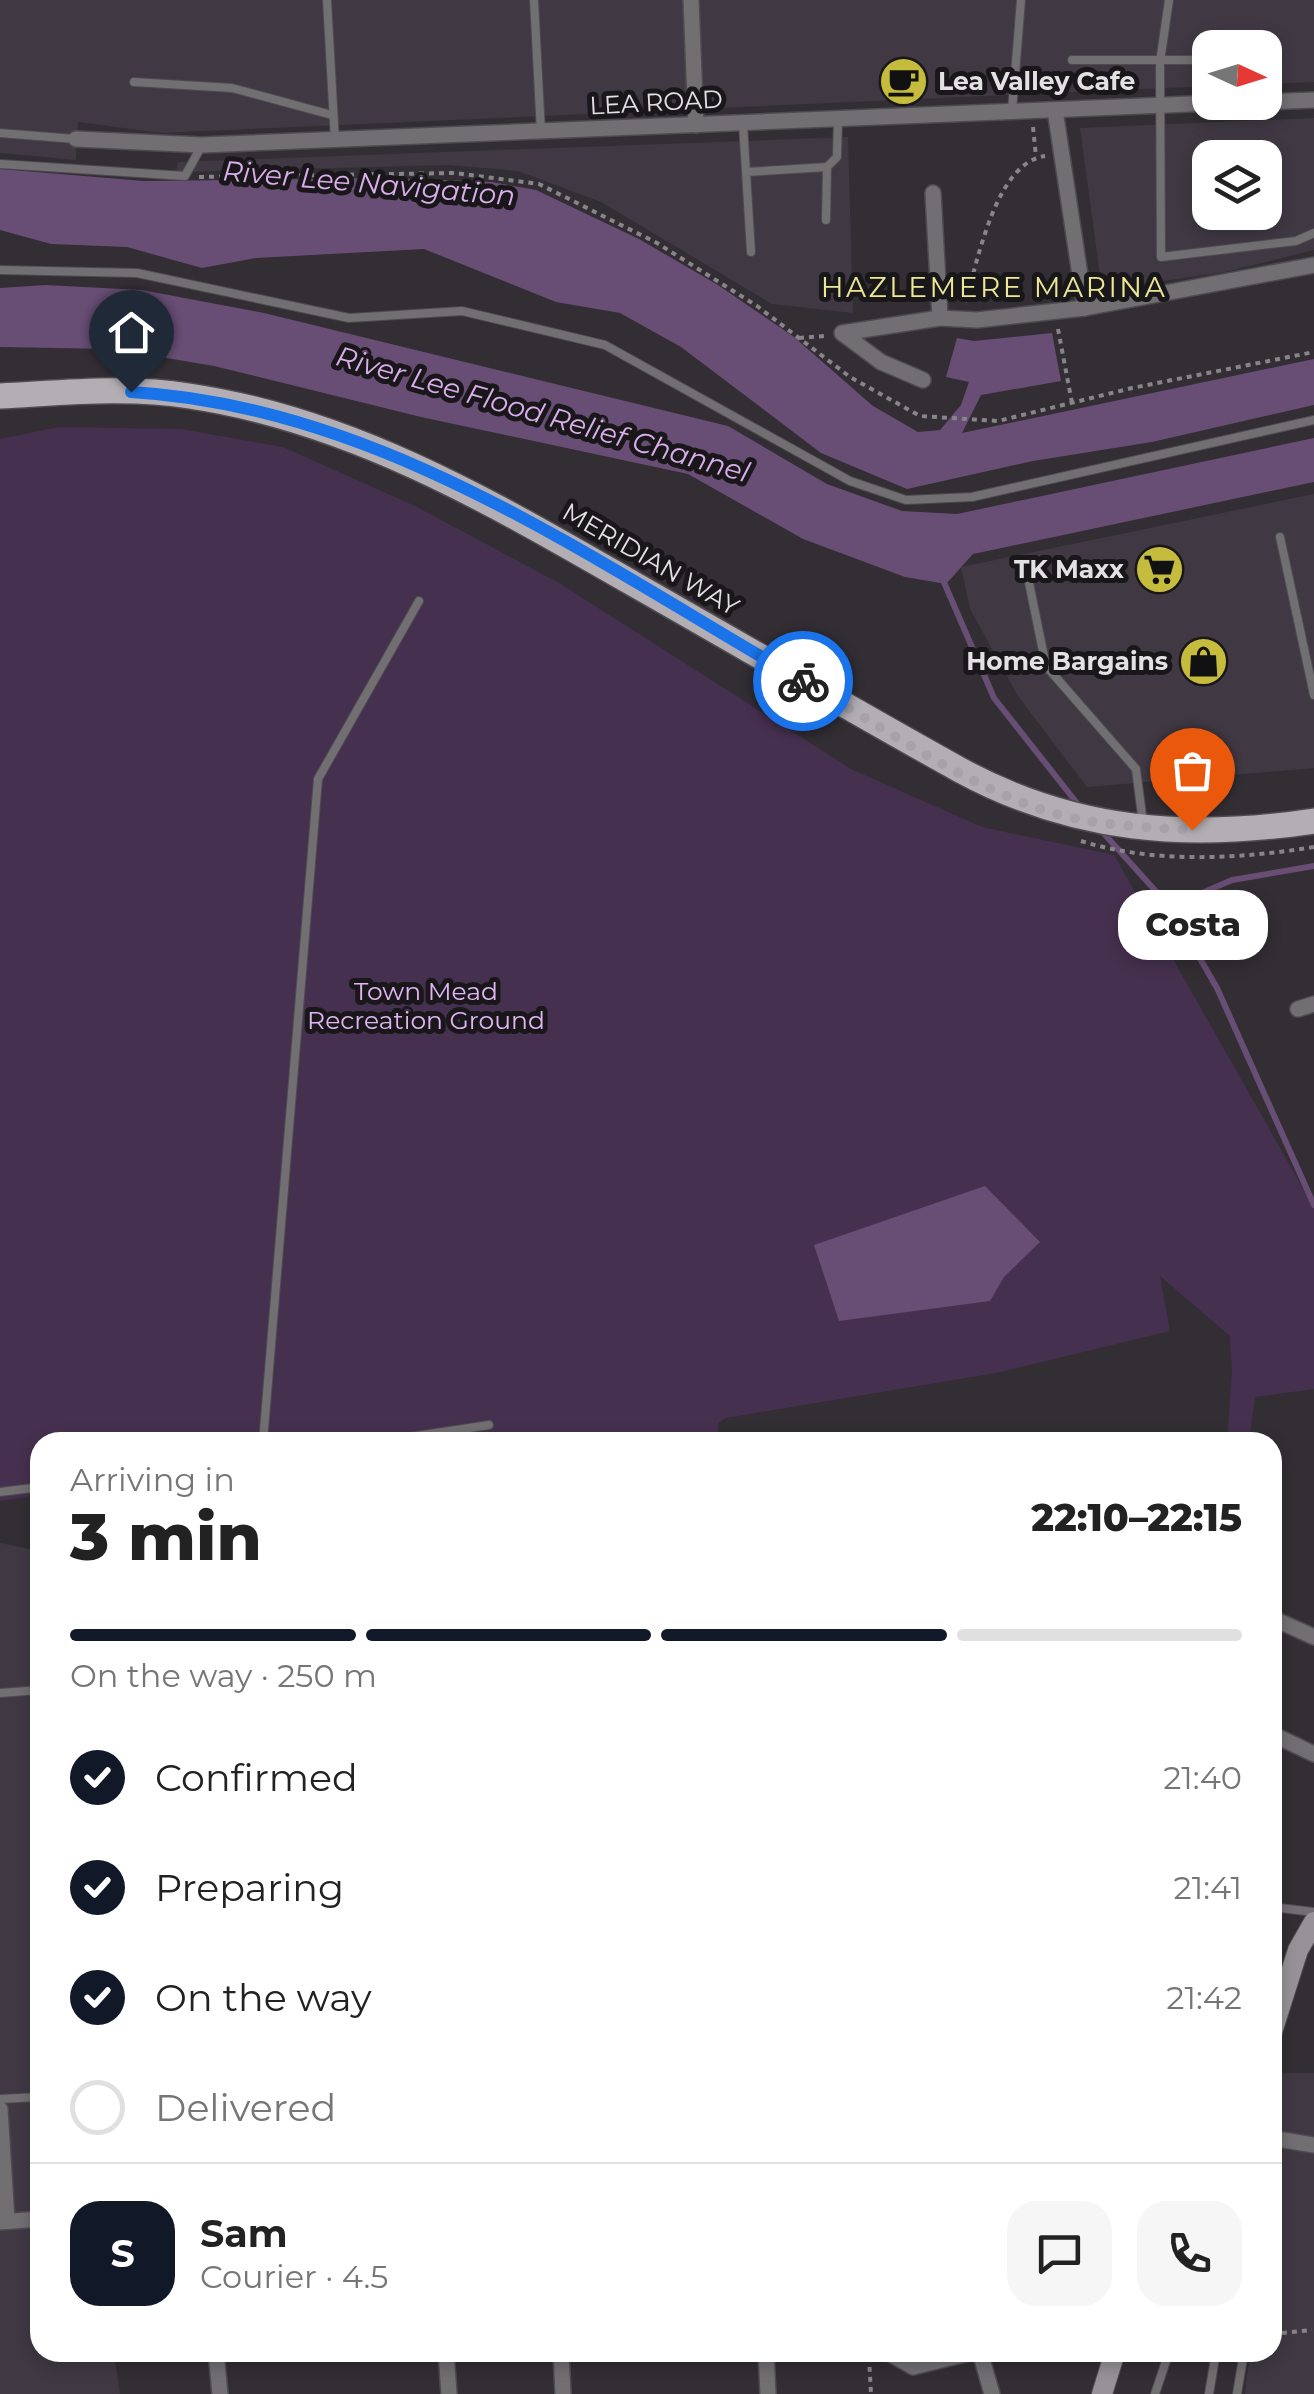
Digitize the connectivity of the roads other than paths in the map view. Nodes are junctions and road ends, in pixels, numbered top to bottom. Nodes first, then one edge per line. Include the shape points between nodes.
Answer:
1 (327, 0) edge
2 (534, 0) edge
3 (690, 0) edge
4 (1021, 0) edge
5 (1169, 0) edge
6 (1072, 60) dead end
7 (1192, 61) edge
8 (1160, 62) junction
9 (134, 82) dead end
10 (1314, 100) edge
11 (1282, 101) edge
12 (1192, 104) edge
13 (1160, 105) junction
14 (1055, 110) junction
15 (1012, 112) junction
16 (332, 116) junction
17 (838, 118) junction
18 (743, 124) junction
19 (696, 125) junction
20 (541, 132) junction
21 (0, 134) edge
22 (76, 139) joint
23 (335, 141) junction
24 (202, 145) junction
25 (0, 164) edge
26 (827, 167) junction
27 (746, 172) junction
28 (933, 193) dead end
29 (826, 220) dead end
30 (1314, 233) edge
31 (751, 252) dead end
32 (1314, 265) edge
33 (0, 270) edge
34 (1085, 308) junction
35 (940, 318) junction
36 (923, 380) dead end
37 (0, 396) edge
38 (1314, 420) edge
39 (1280, 536) dead end
40 (1027, 573) dead end
41 (419, 602) dead end
42 (1314, 695) edge
43 (1314, 821) edge
44 (1143, 827) junction
45 (1314, 1004) edge
46 (1298, 1010) dead end
47 (490, 1425) dead end
48 (264, 1432) edge
49 (443, 1432) edge
50 (30, 1488) edge
51 (0, 1492) edge
52 (1282, 1623) edge
53 (1314, 1637) edge
54 (30, 1691) edge
55 (0, 1693) edge
56 (1282, 1739) edge
57 (1314, 1754) edge
58 (1282, 1907) edge
59 (1314, 1912) edge
60 (1314, 1922) edge
61 (1282, 2000) edge
62 (30, 2098) edge
63 (0, 2099) edge
64 (0, 2109) edge
65 (1282, 2140) edge
66 (1314, 2145) edge
67 (30, 2220) edge
68 (3, 2222) edge
69 (217, 2362) edge
70 (447, 2362) edge
71 (561, 2362) edge
72 (766, 2362) edge
73 (904, 2362) edge
74 (934, 2362) edge
75 (981, 2362) edge
76 (1112, 2362) edge
77 (1166, 2362) edge
78 (1214, 2362) edge
79 (1242, 2362) edge
80 (767, 2389) edge
81 (220, 2394) edge
82 (449, 2394) edge
83 (563, 2394) edge
84 (992, 2394) edge
85 (1102, 2394) edge
86 (1155, 2394) edge
87 (1209, 2394) edge
88 (1237, 2394) edge

1 - 16 lane
2 - 20 lane
3 - 19 street
4 - 15 lane
5 - 8 lane
6 - 8 lane
7 - 8 lane
8 - 13 lane
9 - 16 lane via 232,88
10 - 11 street
12 - 13 street, LEA ROAD
13 - 14 street, LEA ROAD
13 - 30 lane via 1161,257 1296,241
14 - 15 street, LEA ROAD
14 - 34 street
15 - 17 street, LEA ROAD
16 - 23 lane
17 - 18 street, LEA ROAD
17 - 26 lane via 837,157
18 - 19 street, LEA ROAD
18 - 27 lane
19 - 20 street, LEA ROAD
20 - 23 street, LEA ROAD
21 - 22 lane
22 - 24 street, LEA ROAD
23 - 24 street, LEA ROAD
24 - 25 lane via 184,176
26 - 27 lane
26 - 29 lane
27 - 31 lane
28 - 35 street
32 - 34 street
33 - 38 lane via 137,273 349,318 462,311 580,336 850,481 906,500 972,498
34 - 35 street
35 - 36 street via 842,333 881,362
37 - 44 main road, MERIDIAN WAY via 104,390 186,395 274,414 376,448 485,500 1007,795 1061,814
39 - 42 lane
40 - 44 lane via 1046,666 1136,769
41 - 48 lane via 318,779
43 - 44 main road, MERIDIAN WAY via 1243,832
45 - 46 street
47 - 49 lane
50 - 51 lane
52 - 53 street
54 - 55 lane
56 - 57 street
58 - 59 lane
60 - 61 street
62 - 63 lane
64 - 68 street
65 - 66 street
67 - 68 street
69 - 81 street
70 - 82 street
71 - 83 street
72 - 80 street
73 - 74 street
75 - 84 street
76 - 85 street
77 - 86 lane
78 - 87 lane
79 - 88 lane

